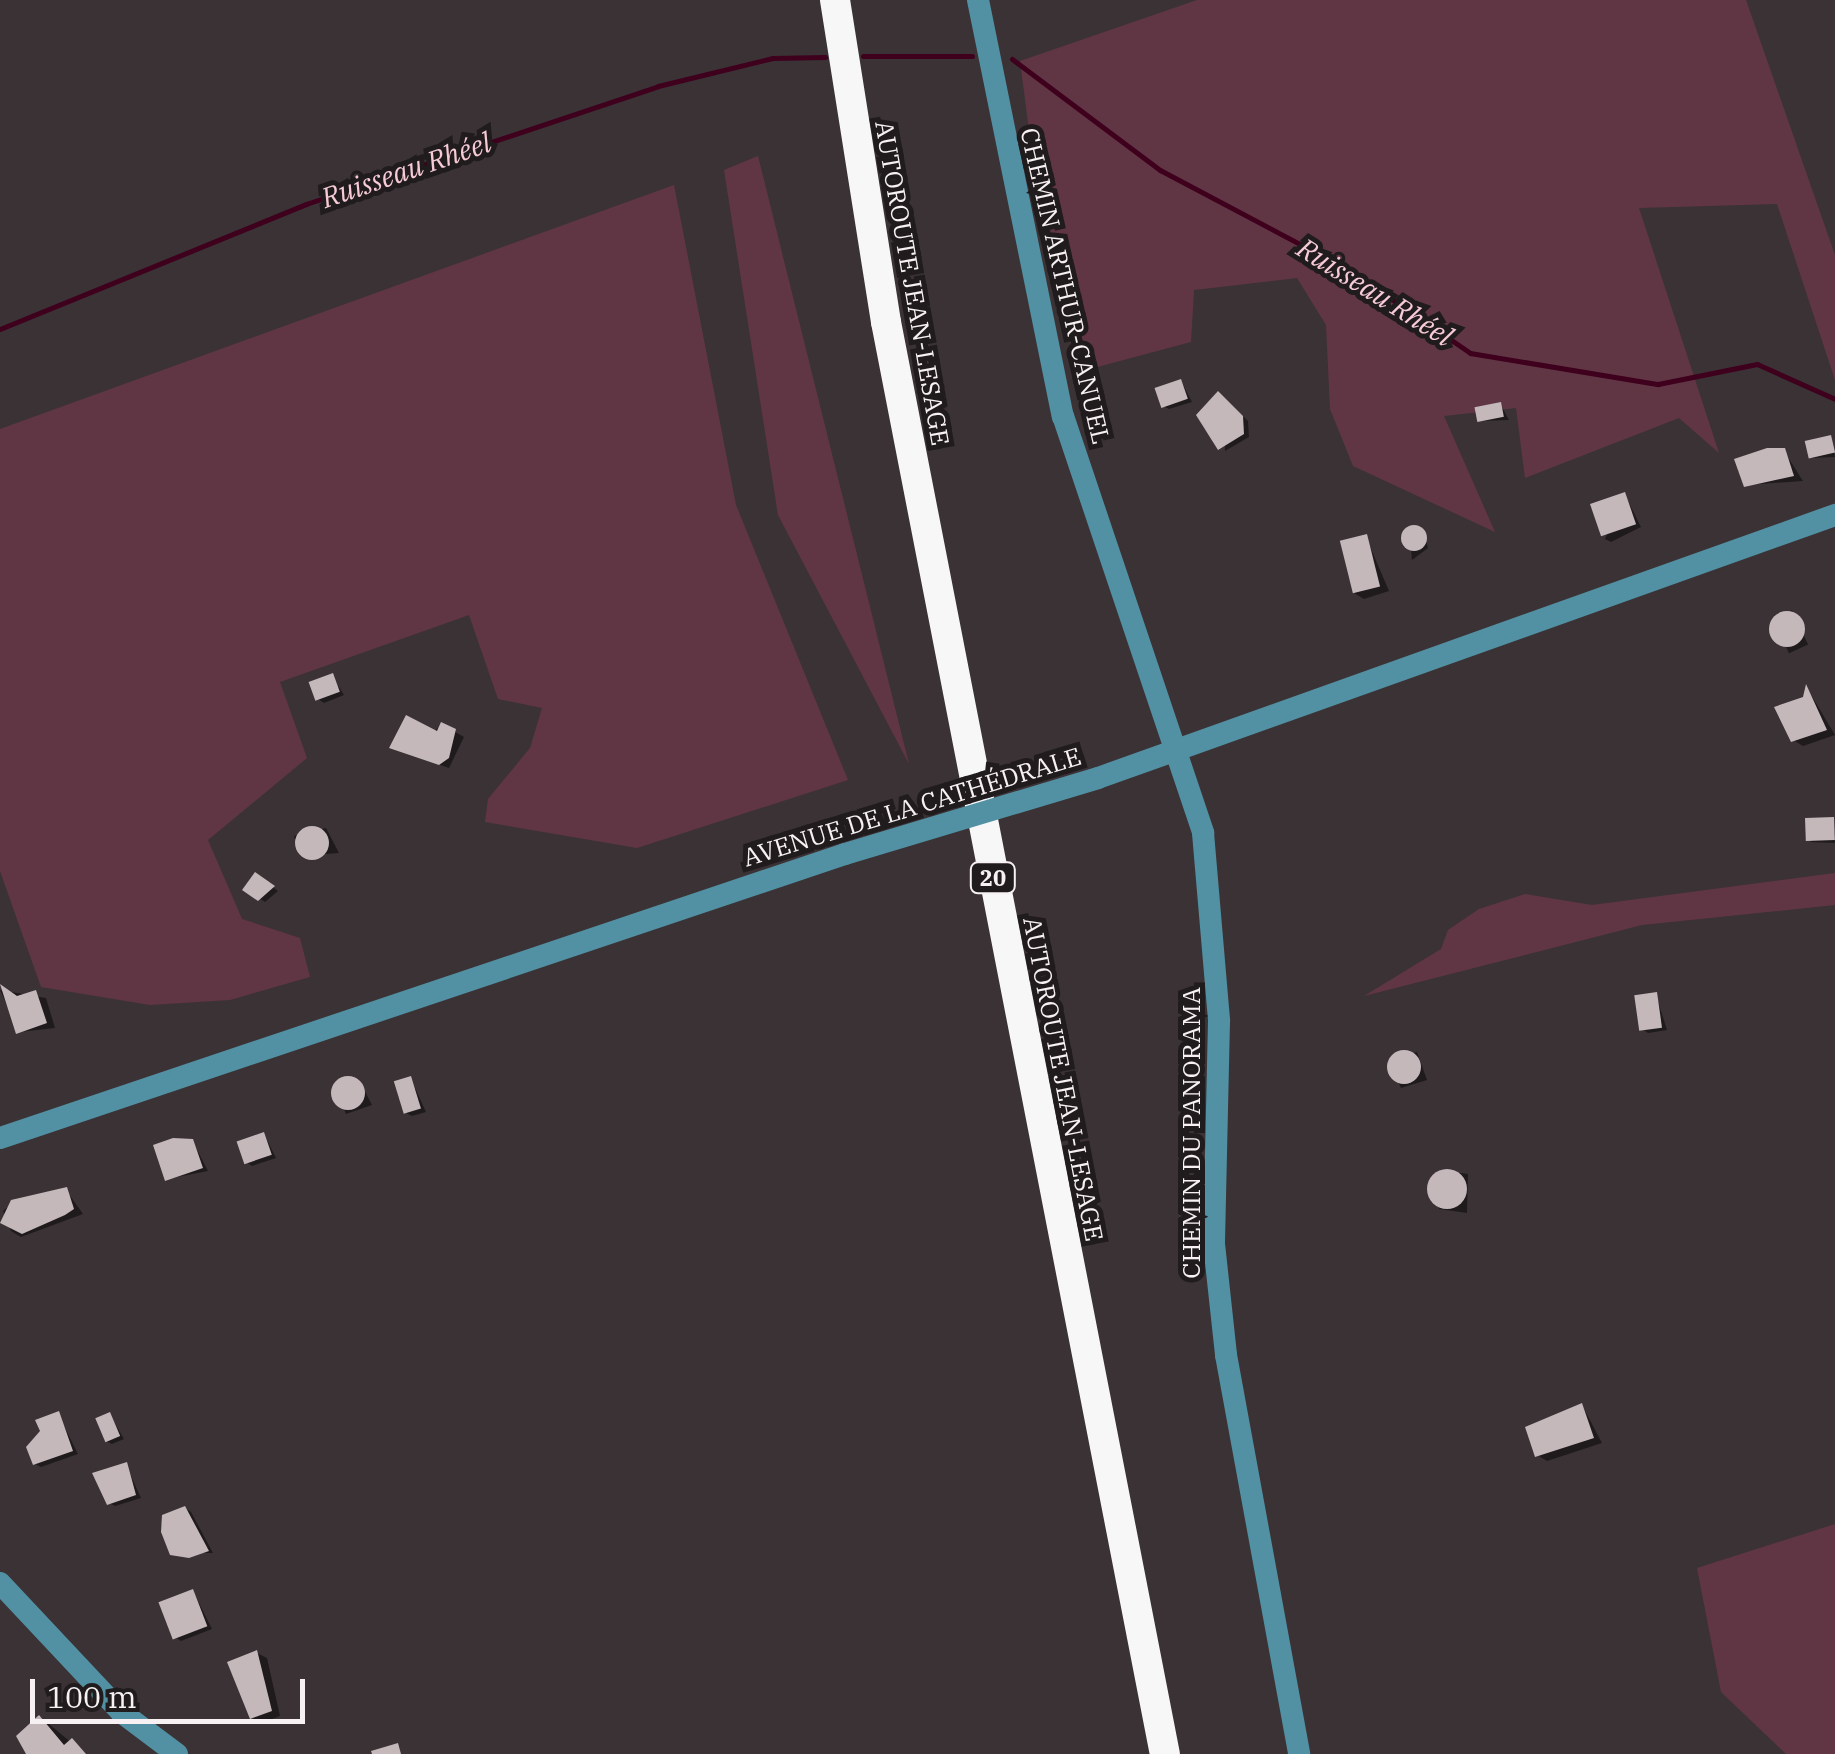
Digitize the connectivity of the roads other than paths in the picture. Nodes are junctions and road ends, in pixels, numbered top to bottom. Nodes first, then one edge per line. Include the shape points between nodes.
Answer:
1 (835, 0) edge
2 (978, 0) edge
3 (1835, 514) edge
4 (1177, 748) junction
5 (0, 1138) edge
6 (0, 1583) edge
7 (177, 1754) edge
8 (1165, 1754) edge
9 (1300, 1754) edge

1 - 8 highway, AUTOROUTE JEAN-LESAGE / 20 via 890,341
2 - 4 street, CHEMIN ARTHUR-CANUEL via 1063,416
3 - 4 street, AVENUE DE LA CATHÉDRALE
4 - 5 street, AVENUE DE LA CATHÉDRALE, bridge
4 - 9 street, CHEMIN DU PANORAMA via 1203,833 1215,918 1214,1244 1226,1355
6 - 7 street via 121,1712

